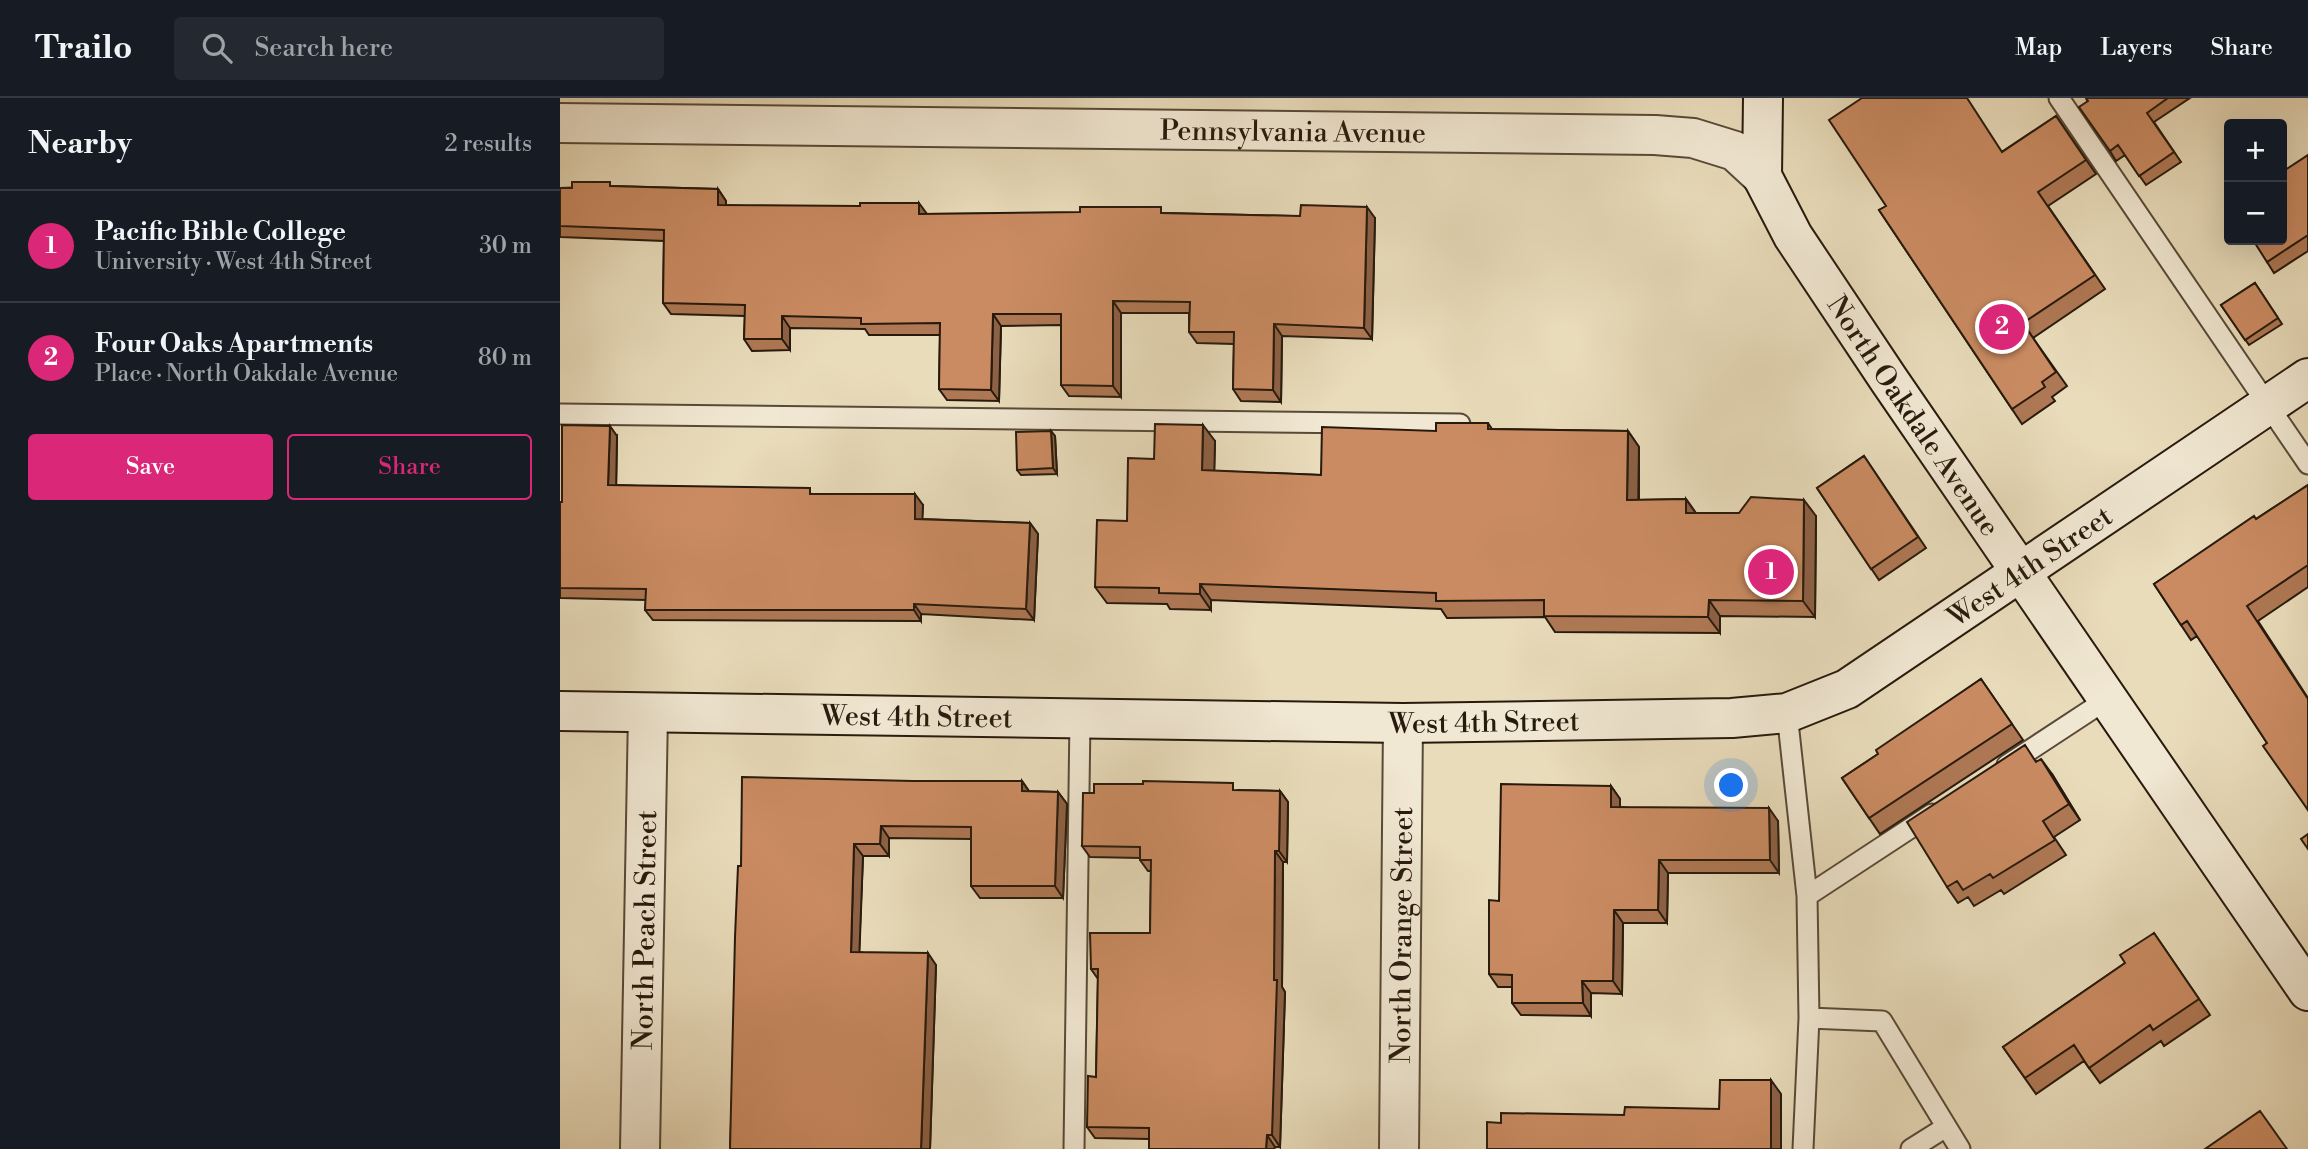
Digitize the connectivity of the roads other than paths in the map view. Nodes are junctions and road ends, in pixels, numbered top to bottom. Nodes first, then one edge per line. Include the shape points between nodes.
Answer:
1 (1763, 98) edge
2 (2059, 98) edge
3 (560, 123) edge
4 (1762, 176) junction
5 (2308, 378) edge
6 (2268, 405) junction
7 (560, 414) edge
8 (1460, 424) edge
9 (2308, 464) edge
10 (2022, 571) junction
11 (2109, 698) junction
12 (560, 711) edge
13 (648, 713) junction
14 (1787, 713) junction
15 (1080, 719) junction
16 (1403, 723) junction
17 (1993, 775) edge
18 (1946, 805) edge
19 (1807, 896) junction
20 (2308, 991) edge
21 (1809, 1018) junction
22 (1946, 1127) junction
23 (640, 1149) edge
24 (1074, 1149) edge
25 (1399, 1149) edge
26 (1804, 1149) edge
27 (1911, 1149) edge
28 (1961, 1149) edge

1 - 4 street, North Oakdale Avenue
2 - 6 lane
3 - 4 street, Pennsylvania Avenue via 630,117 1655,135 1693,138 1735,151
4 - 10 street, North Oakdale Avenue via 1793,236
5 - 6 street, West 4th Street
6 - 9 lane
6 - 10 street, West 4th Street
7 - 8 lane
10 - 11 street, North Oakdale Avenue
10 - 14 street, West 4th Street via 1847,689
11 - 17 lane
11 - 20 street, North Oakdale Avenue
12 - 13 street, West 4th Street
13 - 15 street, West 4th Street
13 - 23 street, North Peach Street
14 - 16 street, West 4th Street via 1732,719
14 - 19 lane
15 - 16 street, West 4th Street
15 - 24 lane
16 - 25 street, North Orange Street
18 - 19 lane
19 - 21 lane
21 - 22 lane via 1882,1021
21 - 26 lane
22 - 27 lane
22 - 28 lane

